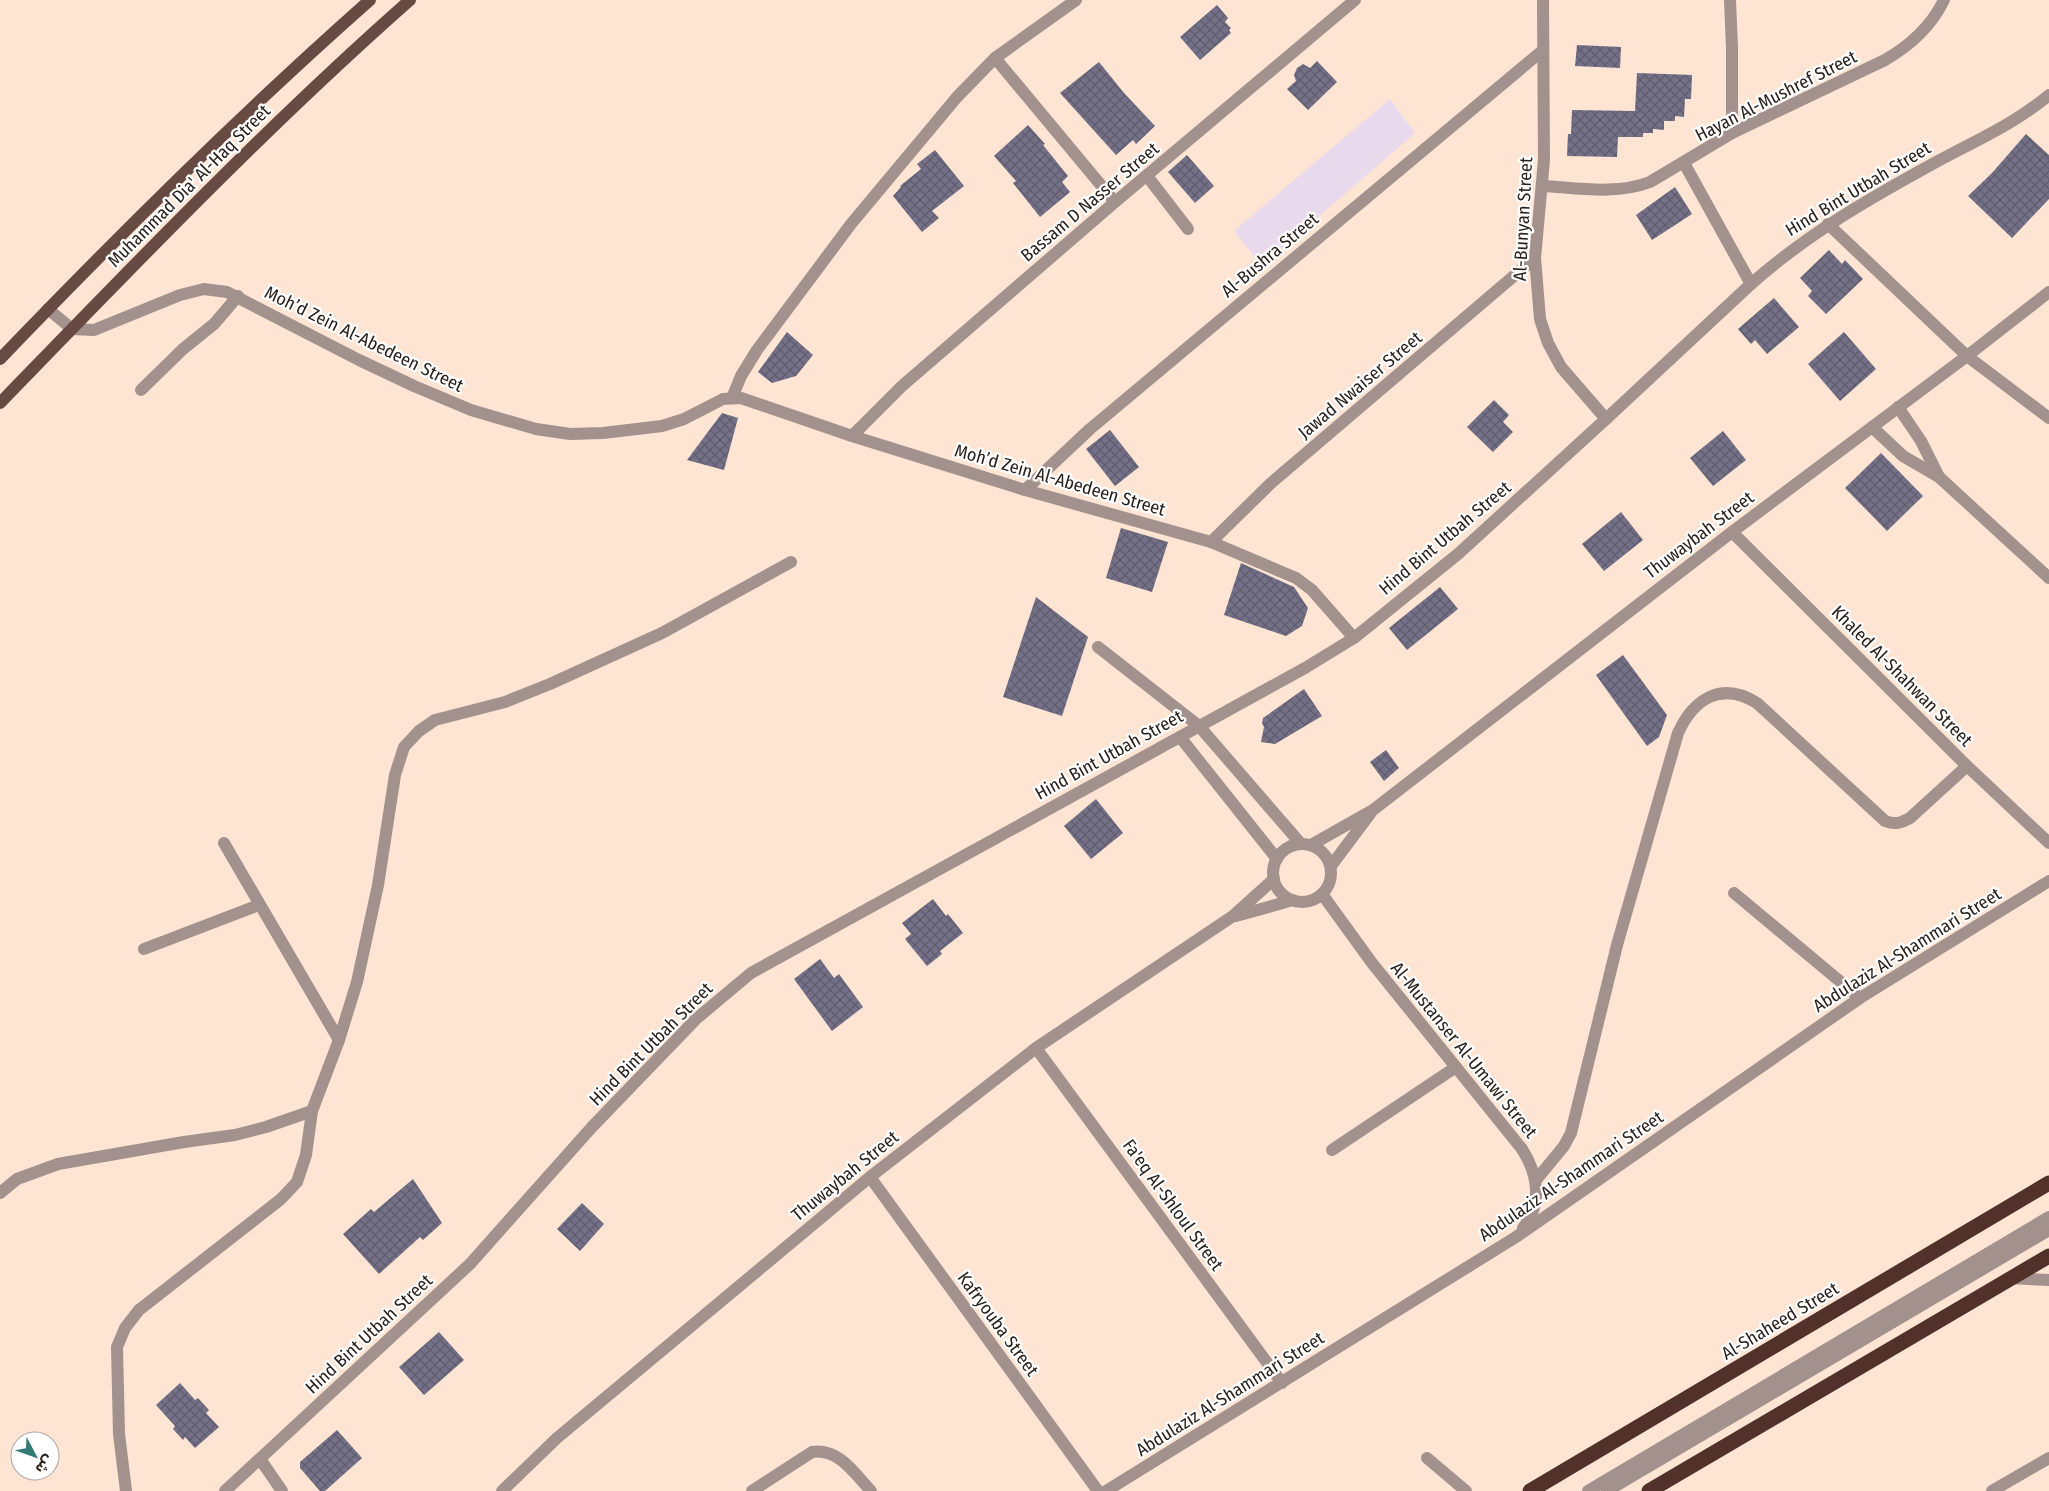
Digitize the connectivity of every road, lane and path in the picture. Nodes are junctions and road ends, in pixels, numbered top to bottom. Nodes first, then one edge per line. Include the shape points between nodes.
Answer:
1 (370, 0) edge
2 (410, 0) edge
3 (1076, 0) edge
4 (1355, 0) edge
5 (1542, 0) edge
6 (1730, 0) edge
7 (1944, 0) edge
8 (1542, 50) junction
9 (995, 58) junction
10 (2049, 95) edge
11 (1732, 133) junction
12 (1684, 163) junction
13 (1148, 176) junction
14 (1543, 186) junction
15 (1115, 202) junction
16 (1828, 224) junction
17 (1188, 229) dead end
18 (1535, 258) junction
19 (1751, 284) junction
20 (2049, 292) edge
21 (238, 296) junction
22 (48, 308) junction
23 (72, 329) junction
24 (1967, 356) junction
25 (0, 359) edge
26 (141, 390) dead end
27 (732, 398) junction
28 (0, 403) edge
29 (1898, 407) junction
30 (2049, 418) edge
31 (1606, 419) junction
32 (1872, 427) junction
33 (852, 436) junction
34 (1940, 477) junction
35 (1025, 490) junction
36 (1732, 532) junction
37 (1211, 542) junction
38 (791, 562) dead end
39 (2049, 578) edge
40 (1354, 638) junction
41 (1098, 647) dead end
42 (1199, 726) junction
43 (1180, 737) junction
44 (1968, 766) junction
45 (1373, 810) junction
46 (224, 843) dead end
47 (2049, 843) edge
48 (1306, 844) junction
49 (1277, 859) junction
50 (1331, 866) junction
51 (1274, 879) junction
52 (2049, 881) edge
53 (1734, 893) dead end
54 (1322, 894) junction
55 (1293, 900) junction
56 (259, 905) junction
57 (1234, 916) junction
58 (144, 949) dead end
59 (1860, 998) junction
60 (339, 1040) junction
61 (1036, 1048) junction
62 (1456, 1067) junction
63 (312, 1112) junction
64 (1332, 1150) dead end
65 (870, 1177) junction
66 (1536, 1180) junction
67 (2049, 1183) edge
68 (0, 1193) edge
69 (2049, 1217) edge
70 (2049, 1230) edge
71 (1516, 1237) junction
72 (2049, 1256) edge
73 (2009, 1278) junction
74 (2049, 1280) edge
75 (1282, 1383) junction
76 (1427, 1458) dead end
77 (2049, 1458) edge
78 (260, 1459) junction
79 (126, 1491) edge
80 (225, 1491) edge
81 (282, 1491) edge
82 (502, 1491) edge
83 (752, 1491) edge
84 (871, 1491) edge
85 (1098, 1491) edge
86 (1106, 1491) edge
87 (1466, 1491) edge
88 (1530, 1491) edge
89 (1588, 1491) edge
90 (1607, 1491) edge
91 (1649, 1491) edge
92 (1992, 1491) edge

1 - 22 main road, Muhammad Dia' Al-Haq Street via 228,130
2 - 23 main road, Muhammad Dia' Al-Haq Street via 244,154
3 - 9 street
4 - 13 street, Bassam D Nasser Street
5 - 8 street, Al-Bunyan Street
6 - 11 street
7 - 11 street, Hayan Al-Mushref Street via 1928,26 1904,49
8 - 14 street, Al-Bunyan Street
8 - 35 street, Al-Bushra Street via 1090,429
9 - 15 street
9 - 27 street via 957,97 851,224 748,363
10 - 16 street, Hind Bint Utbah Street via 2001,129
11 - 12 street, Hayan Al-Mushref Street
12 - 14 street, Hayan Al-Mushref Street via 1650,182 1626,189
12 - 19 street
13 - 15 street, Bassam D Nasser Street
13 - 17 street
14 - 18 street, Al-Bunyan Street
15 - 33 street, Bassam D Nasser Street via 902,386
16 - 19 street, Hind Bint Utbah Street
16 - 24 street
18 - 31 street, Al-Bunyan Street via 1540,318 1548,343 1561,367
18 - 37 street, Jawad Nwaiser Street via 1270,484
19 - 31 street, Hind Bint Utbah Street
20 - 24 street, Thuwaybah Street
21 - 23 street, Moh’d Zein Al-Abedeen Street via 215,289 192,291 104,328
21 - 26 street via 214,324
21 - 27 street, Moh’d Zein Al-Abedeen Street via 414,386 471,410 536,429 570,434 662,426
22 - 23 street
22 - 25 main road, Muhammad Dia' Al-Haq Street
23 - 28 main road, Muhammad Dia' Al-Haq Street
24 - 29 street, Thuwaybah Street
24 - 30 street
27 - 33 street, Moh’d Zein Al-Abedeen Street via 750,400
29 - 32 street, Thuwaybah Street
29 - 34 street
31 - 40 street, Hind Bint Utbah Street via 1470,543
32 - 34 street via 1903,456
32 - 36 street, Thuwaybah Street
33 - 35 street, Moh’d Zein Al-Abedeen Street
34 - 39 street
35 - 37 street, Moh’d Zein Al-Abedeen Street
36 - 44 street, Khaled Al-Shahwan Street
36 - 45 street, Thuwaybah Street
37 - 40 street, Moh’d Zein Al-Abedeen Street via 1296,578 1322,601
38 - 60 street via 662,633 541,688 505,702 435,720 418,731 404,747 395,775 366,943
40 - 42 street, Hind Bint Utbah Street
41 - 42 street
42 - 43 street, Hind Bint Utbah Street
42 - 48 street
43 - 49 street
43 - 78 street, Hind Bint Utbah Street via 751,973 696,1019 592,1127 470,1264
44 - 47 street, Khaled Al-Shahwan Street
44 - 66 street via 1910,818 1892,824 1747,696 1716,694 1692,710 1684,719 1675,742 1617,946 1571,1134
45 - 48 street, Thuwaybah Street
45 - 50 street, Thuwaybah Street
46 - 56 street
48 - 49 street via 1291,846
48 - 50 street via 1320,850
49 - 51 street
50 - 54 street via 1328,886
51 - 55 street via 1285,896
51 - 57 street, Thuwaybah Street
52 - 59 street, Abdulaziz Al-Shammari Street
53 - 59 street
54 - 55 street via 1304,902
54 - 62 street, Al-Mustanser Al-Umawi Street via 1372,963
55 - 57 street, Thuwaybah Street
56 - 58 street
56 - 60 street
57 - 61 street, Thuwaybah Street
59 - 71 street, Abdulaziz Al-Shammari Street
60 - 63 street
61 - 65 street, Thuwaybah Street
61 - 75 street, Fa'eq Al-Shloul Street
62 - 64 street
62 - 66 street, Al-Mustanser Al-Umawi Street via 1522,1149
63 - 68 street via 235,1135 58,1164 17,1180
63 - 79 street via 303,1162 297,1182 289,1192 139,1310 120,1338 117,1347 119,1434
65 - 82 street, Thuwaybah Street via 557,1438
65 - 85 street, Kafryouba Street
66 - 71 street, Al-Mustanser Al-Umawi Street via 1536,1201 1529,1221
67 - 88 highway, Al-Shaheed Street
69 - 89 street
70 - 90 street
71 - 75 street, Abdulaziz Al-Shammari Street
72 - 73 highway
73 - 74 street
73 - 91 highway
75 - 86 street, Abdulaziz Al-Shammari Street
76 - 87 street
77 - 92 street
78 - 80 street, Hind Bint Utbah Street
78 - 81 street
83 - 84 street via 812,1452 823,1450 840,1459

